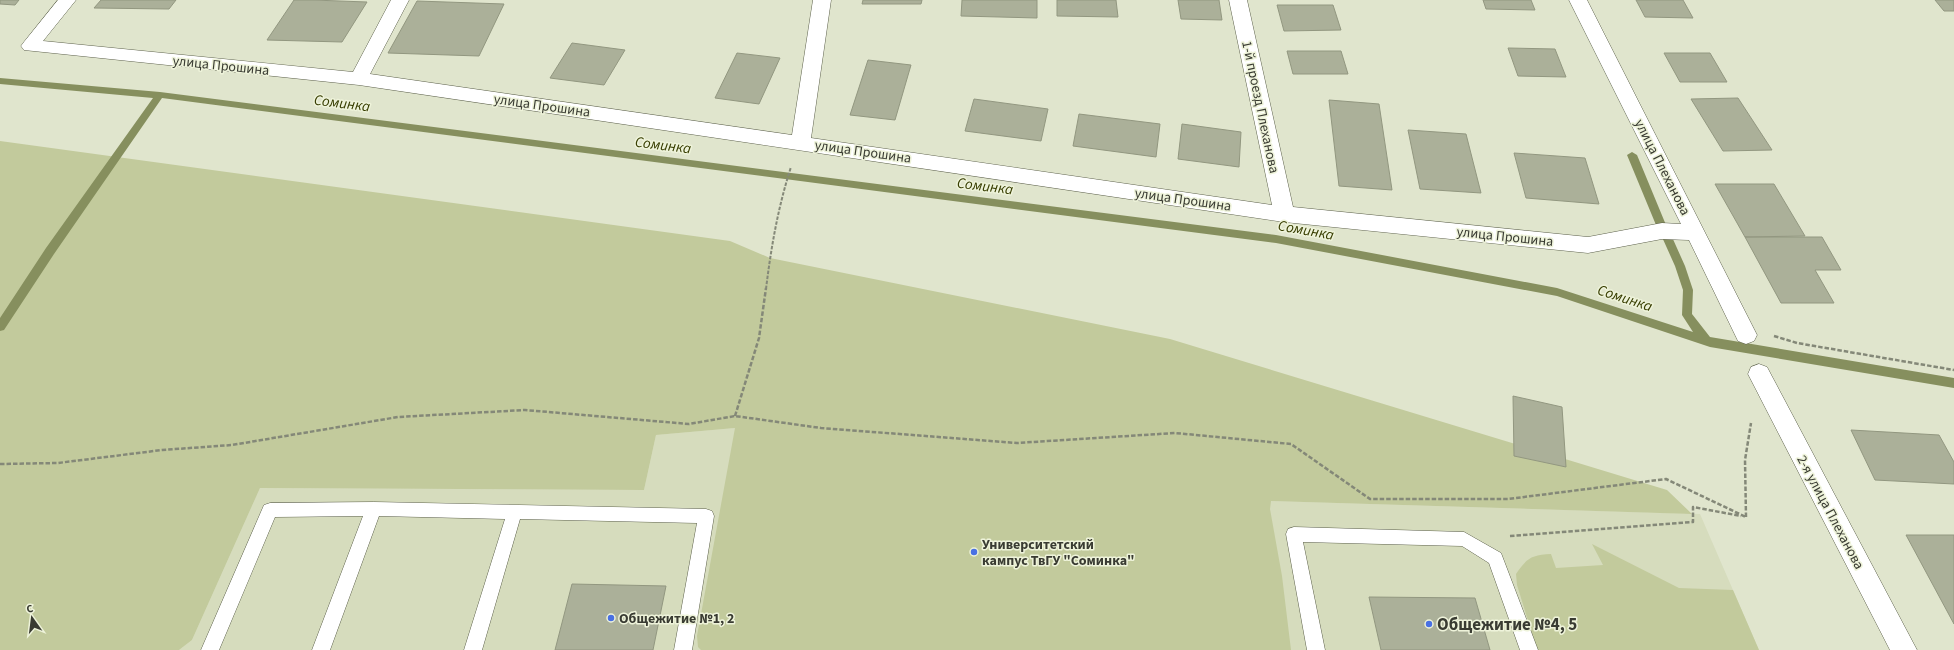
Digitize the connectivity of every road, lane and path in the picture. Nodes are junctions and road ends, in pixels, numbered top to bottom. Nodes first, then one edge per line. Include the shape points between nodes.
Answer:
1 (67, 0) edge
2 (400, 0) edge
3 (822, 0) edge
4 (1238, 0) edge
5 (1578, 0) edge
6 (359, 79) junction
7 (801, 142) junction
8 (792, 164) dead end
9 (1284, 214) junction
10 (1695, 232) junction
11 (1769, 334) dead end
12 (1746, 335) dead end
13 (1954, 370) edge
14 (1759, 374) dead end
15 (735, 416) junction
16 (1751, 421) dead end
17 (0, 464) edge
18 (374, 509) junction
19 (515, 511) junction
20 (1746, 517) junction
21 (1464, 539) junction
22 (210, 650) edge
23 (321, 650) edge
24 (473, 650) edge
25 (683, 650) edge
26 (1316, 650) edge
27 (1529, 650) edge
28 (1904, 650) edge

1 - 6 street, улица Прошина via 30,46
2 - 6 street
3 - 7 street
4 - 9 street, 1-й проезд Плеханова
5 - 10 street, улица Плеханова
6 - 7 street, улица Прошина
7 - 9 street, улица Прошина
8 - 15 path via 784,189 770,258 759,338
9 - 10 street, улица Прошина via 1588,245 1662,231
10 - 12 street, улица Плеханова
11 - 13 path via 1796,343
14 - 28 street, 2-я улица Плеханова
15 - 17 path via 689,424 525,410 398,416 232,445 162,450 58,463
15 - 20 path via 821,428 1017,443 1176,433 1291,444 1370,499 1508,499 1666,479
16 - 20 path via 1745,460
18 - 19 lane
18 - 22 lane via 270,510
18 - 23 lane
19 - 24 lane
19 - 25 lane via 706,516
20 - 21 path via 1693,507 1692,522
21 - 26 lane via 1294,534
21 - 27 lane via 1495,558

